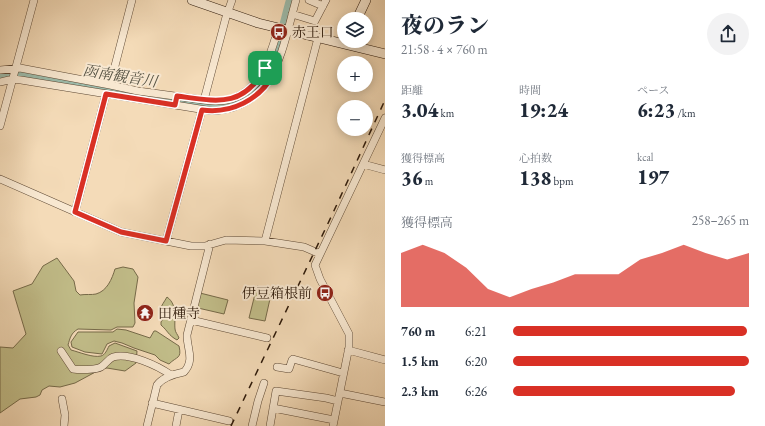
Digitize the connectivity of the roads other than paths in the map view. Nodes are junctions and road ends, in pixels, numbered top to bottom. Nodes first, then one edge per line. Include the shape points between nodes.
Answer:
1 (34, 0) edge
2 (132, 0) edge
3 (192, 0) edge
4 (232, 0) edge
5 (296, 0) edge
6 (309, 0) edge
7 (366, 0) edge
8 (324, 3) edge
9 (361, 12) edge
10 (228, 13) junction
11 (292, 14) junction
12 (282, 30) junction
13 (318, 38) junction
14 (337, 41) edge
15 (364, 48) edge
16 (385, 54) edge
17 (16, 68) junction
18 (0, 70) edge
19 (269, 70) junction
20 (13, 79) junction
21 (0, 82) edge
22 (110, 85) junction
23 (106, 94) junction
24 (204, 100) junction
25 (176, 101) junction
26 (187, 102) junction
27 (202, 110) junction
28 (385, 118) edge
29 (0, 126) edge
30 (363, 164) junction
31 (385, 170) edge
32 (0, 179) edge
33 (75, 212) junction
34 (265, 240) junction
35 (166, 241) junction
36 (210, 244) junction
37 (320, 254) junction
38 (191, 320) junction
39 (267, 338) dead end
40 (348, 350) junction
41 (62, 351) dead end
42 (385, 360) edge
43 (277, 367) dead end
44 (343, 373) junction
45 (171, 375) junction
46 (264, 383) dead end
47 (340, 393) junction
48 (62, 399) dead end
49 (338, 401) junction
50 (385, 402) edge
51 (152, 403) junction
52 (273, 408) junction
53 (179, 410) junction
54 (228, 421) dead end
55 (334, 423) edge
56 (64, 426) edge
57 (147, 426) edge
58 (176, 426) edge
59 (252, 426) edge
60 (270, 426) edge

1 - 17 street
2 - 22 street
3 - 10 main road
4 - 10 street
5 - 11 street
6 - 8 street
7 - 9 main road
8 - 11 street via 315,21
10 - 12 main road
10 - 24 street
11 - 12 street
12 - 13 main road
12 - 19 street
13 - 14 main road
13 - 34 street
15 - 16 main road
17 - 18 street
17 - 20 street
17 - 22 street
19 - 24 street via 242,94 225,100
19 - 27 street via 266,85 251,99 225,110
20 - 21 street
20 - 23 street
20 - 29 street
22 - 25 street
23 - 25 street
23 - 33 street
24 - 26 street
25 - 26 street
26 - 27 street
27 - 35 street
28 - 30 street
30 - 31 street
30 - 37 street
32 - 33 street
33 - 35 street via 121,232
34 - 36 street via 226,240
34 - 37 street via 304,247
35 - 36 street via 191,246
36 - 38 street
37 - 40 street via 315,265 320,280 349,334
38 - 39 street
38 - 45 street via 187,335 190,355 188,368 184,372
40 - 42 street
40 - 44 street
41 - 45 street via 73,369 100,368 111,358 120,356 151,364
43 - 44 street via 289,369 293,359
44 - 47 street
45 - 51 street via 157,385
46 - 59 street
47 - 49 street
47 - 50 street
48 - 56 street
49 - 52 street via 276,391
49 - 55 street
51 - 53 street
51 - 57 street
52 - 55 street
52 - 60 street
53 - 54 street
53 - 58 street

